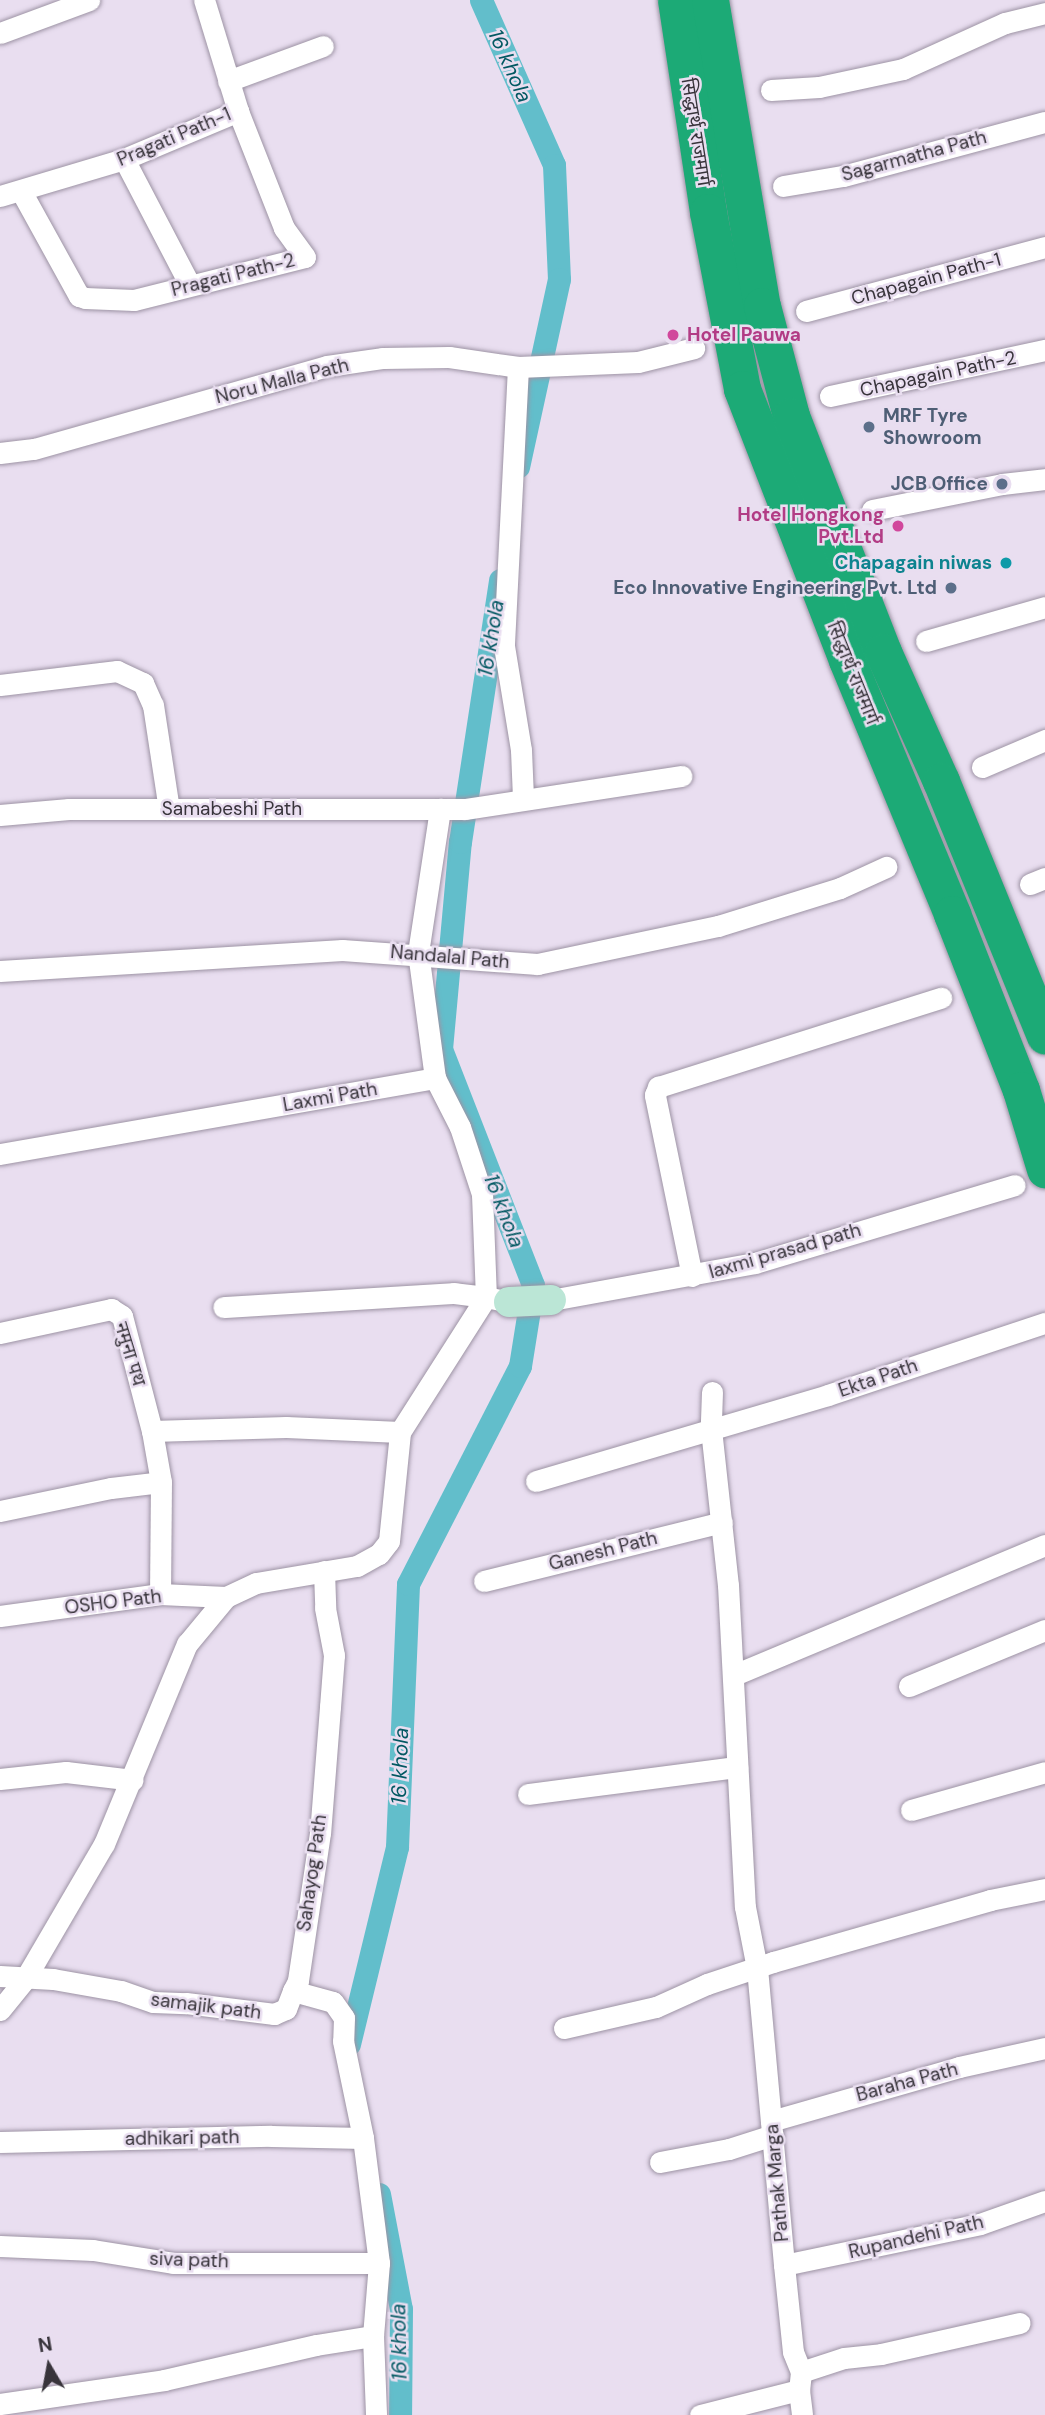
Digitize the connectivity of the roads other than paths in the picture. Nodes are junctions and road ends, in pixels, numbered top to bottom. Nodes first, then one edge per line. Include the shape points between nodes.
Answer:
1 (89, 0) edge
2 (204, 0) edge
3 (676, 0) edge
4 (710, 0) edge
5 (1045, 13) edge
6 (0, 33) edge
7 (323, 46) dead end
8 (228, 81) junction
9 (771, 90) dead end
10 (238, 111) junction
11 (1045, 121) edge
12 (124, 159) junction
13 (783, 186) dead end
14 (21, 191) junction
15 (0, 196) edge
16 (1045, 247) edge
17 (190, 285) junction
18 (806, 311) dead end
19 (694, 348) dead end
20 (1045, 350) edge
21 (519, 367) junction
22 (830, 396) dead end
23 (0, 453) edge
24 (1045, 479) edge
25 (872, 510) dead end
26 (1045, 607) edge
27 (926, 641) dead end
28 (0, 685) edge
29 (1045, 740) edge
30 (982, 767) dead end
31 (681, 776) dead end
32 (523, 798) junction
33 (169, 809) junction
34 (440, 809) junction
35 (0, 815) edge
36 (886, 867) dead end
37 (418, 953) junction
38 (0, 971) edge
39 (941, 999) dead end
40 (1045, 1036) edge
41 (435, 1078) junction
42 (0, 1154) edge
43 (1030, 1177) edge
44 (692, 1276) junction
45 (498, 1299) junction
46 (551, 1300) joint
47 (222, 1307) dead end
48 (1045, 1323) edge
49 (0, 1333) edge
50 (712, 1392) dead end
51 (710, 1429) junction
52 (152, 1431) junction
53 (400, 1432) junction
54 (536, 1481) dead end
55 (161, 1482) junction
56 (0, 1511) edge
57 (722, 1522) junction
58 (1045, 1545) edge
59 (324, 1572) junction
60 (484, 1581) dead end
61 (160, 1594) junction
62 (226, 1597) junction
63 (0, 1616) edge
64 (1045, 1630) edge
65 (734, 1675) junction
66 (909, 1686) dead end
67 (737, 1767) junction
68 (1045, 1772) edge
69 (0, 1779) edge
70 (133, 1780) junction
71 (528, 1794) dead end
72 (911, 1810) dead end
73 (1045, 1889) edge
74 (761, 1960) junction
75 (0, 1976) edge
76 (24, 1979) junction
77 (293, 1992) junction
78 (0, 2010) edge
79 (564, 2028) dead end
80 (1045, 2048) edge
81 (772, 2128) junction
82 (363, 2138) junction
83 (0, 2142) edge
84 (660, 2162) dead end
85 (1045, 2201) edge
86 (0, 2246) edge
87 (379, 2263) junction
88 (784, 2265) junction
89 (1020, 2323) dead end
90 (373, 2336) junction
91 (800, 2381) junction
92 (0, 2404) edge
93 (376, 2415) edge
94 (700, 2415) edge
95 (802, 2415) edge

1 - 6 street
2 - 8 street, Pragati Path-1
3 - 43 highway, सिद्धार्थ राजमार्ग via 708,212 742,389 1021,1090
4 - 40 highway, सिद्धार्थ राजमार्ग via 765,317 791,416 877,639 941,781
5 - 9 street via 1005,23 903,69 819,87
7 - 8 street
8 - 10 street, Pragati Path-1
10 - 12 street, Pragati Path-1
10 - 17 street, Pragati Path-2 via 284,228 305,257
11 - 13 street, Sagarmatha Path via 843,176
12 - 14 street, Pragati Path-1
12 - 17 street
14 - 15 street, Pragati Path-1
14 - 17 street, Pragati Path-2 via 79,296 134,300
16 - 18 street, Chapagain Path-1
19 - 21 street, Noru Malla Path via 638,362
20 - 22 street, Chapagain Path-2
21 - 23 street, Noru Malla Path via 449,357 383,358 327,366 34,449
21 - 32 street via 503,646 521,750
24 - 25 street
26 - 27 street
28 - 33 street via 117,671 143,684 153,705
29 - 30 street
31 - 32 street, Samabeshi Path
32 - 34 street, Samabeshi Path
33 - 34 street, Samabeshi Path
33 - 35 street, Samabeshi Path via 69,809
34 - 37 street
36 - 37 street, Nandalal Path via 840,888 718,926 537,964
37 - 38 street, Nandalal Path via 342,950
37 - 41 street
39 - 44 street via 658,1087 655,1095
41 - 42 street, Laxmi Path
41 - 45 street via 460,1127 482,1194
43 - 44 street, laxmi prasad path via 755,1263
44 - 46 street, laxmi prasad path
45 - 46 street
45 - 47 street via 454,1293
45 - 53 street
48 - 51 street, Ekta Path
49 - 52 street, नमुना पथ via 111,1309 122,1316
50 - 51 street, Pathak Marga
51 - 54 street, Ekta Path
51 - 57 street, Pathak Marga
52 - 53 street via 286,1427
52 - 55 street, नमुना पथ
53 - 59 street via 389,1541 379,1554 357,1566
55 - 56 street
55 - 61 street, नमुना पथ
57 - 60 street, Ganesh Path
57 - 65 street, Pathak Marga
58 - 65 street
59 - 62 street via 256,1583
59 - 77 street, Sahayog Path via 334,1655 331,1707 320,1833
61 - 62 street, OSHO Path
61 - 63 street, OSHO Path
62 - 70 street via 187,1644
64 - 66 street
65 - 67 street, Pathak Marga
67 - 71 street
67 - 74 street, Pathak Marga via 745,1907
68 - 72 street
69 - 70 street via 66,1772
70 - 76 street via 104,1844
73 - 74 street
74 - 79 street via 656,2007
74 - 81 street, Pathak Marga
75 - 76 street
76 - 77 street, samajik path via 53,1979 121,1991 153,2003 274,2014 286,2008
76 - 78 street
77 - 82 street via 333,2002 344,2018 343,2041
80 - 81 street, Baraha Path via 959,2067
81 - 84 street, Baraha Path via 729,2149
81 - 88 street, Pathak Marga
82 - 83 street, adhikari path
82 - 87 street
85 - 88 street, Rupandehi Path via 980,2224
86 - 87 street, siva path via 93,2250 173,2263
87 - 90 street
88 - 91 street, Pathak Marga
89 - 91 street via 844,2358
90 - 92 street via 164,2379
90 - 93 street
91 - 94 street
91 - 95 street, Pathak Marga

